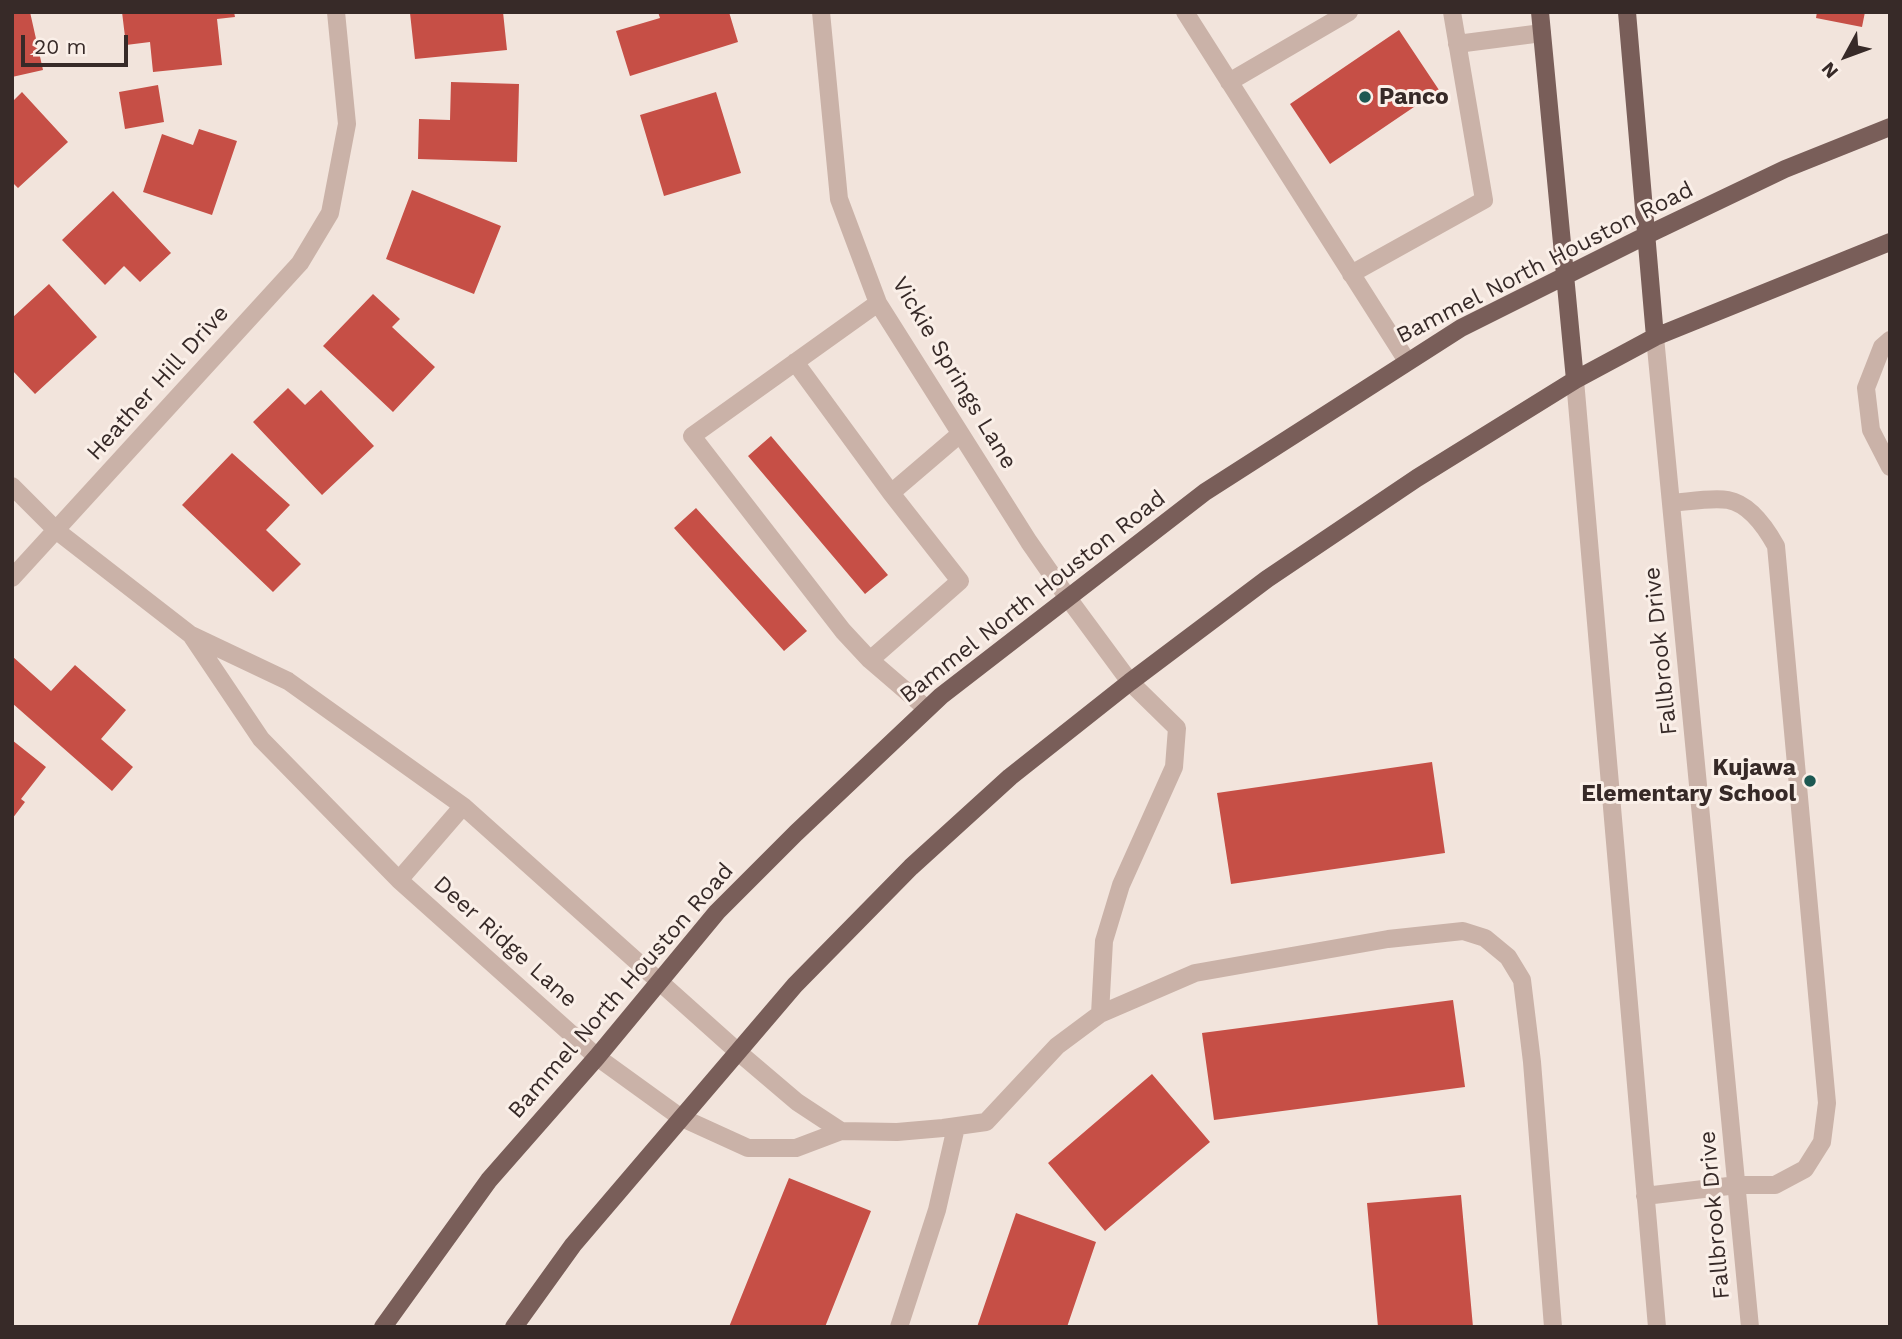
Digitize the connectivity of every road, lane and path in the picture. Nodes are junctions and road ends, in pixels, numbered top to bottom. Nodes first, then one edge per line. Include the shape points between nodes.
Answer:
1 (336, 12) edge
2 (821, 12) edge
3 (1185, 12) edge
4 (1349, 12) edge
5 (1452, 12) edge
6 (1540, 12) edge
7 (1627, 12) edge
8 (1542, 33) junction
9 (1457, 44) junction
10 (1229, 82) junction
11 (1890, 127) edge
12 (1647, 235) junction
13 (1890, 242) edge
14 (1351, 274) junction
15 (1565, 276) junction
16 (878, 303) junction
17 (1655, 337) junction
18 (1890, 340) edge
19 (1407, 361) junction
20 (795, 362) junction
21 (1575, 380) junction
22 (1871, 430) junction
23 (1890, 432) edge
24 (960, 434) junction
25 (1890, 467) edge
26 (12, 486) edge
27 (891, 493) junction
28 (1671, 503) junction
29 (57, 531) junction
30 (12, 578) edge
31 (1068, 598) junction
32 (191, 635) junction
33 (870, 660) junction
34 (1130, 682) junction
35 (927, 709) junction
36 (463, 806) junction
37 (399, 880) junction
38 (660, 981) junction
39 (1100, 1014) junction
40 (737, 1051) junction
41 (597, 1057) junction
42 (680, 1117) junction
43 (956, 1126) junction
44 (841, 1131) junction
45 (1737, 1185) junction
46 (1645, 1196) junction
47 (383, 1327) edge
48 (514, 1327) edge
49 (899, 1327) edge
50 (1553, 1327) edge
51 (1657, 1327) edge
52 (1750, 1327) edge

1 - 29 street, Heather Hill Drive via 347,124 330,213 300,263
2 - 16 street, Vickie Springs Lane via 839,199
3 - 10 street
4 - 10 street
5 - 9 street
6 - 8 main road
7 - 12 main road, Fallbrook Drive
8 - 9 street
8 - 15 main road
9 - 14 street via 1484,200
10 - 14 street
11 - 12 main road, Bammel North Houston Road via 1785,169
12 - 15 main road, Bammel North Houston Road
12 - 17 main road, Fallbrook Drive
13 - 17 main road
14 - 19 street
15 - 19 main road, Bammel North Houston Road
15 - 21 main road
16 - 20 street
16 - 24 street, Vickie Springs Lane
17 - 21 main road
17 - 28 street, Fallbrook Drive
18 - 22 street via 1882,347 1866,388
19 - 31 main road, Bammel North Houston Road via 1205,492
20 - 27 street
20 - 33 street via 692,436
21 - 34 main road via 1279,571
21 - 46 street
22 - 23 street
22 - 25 street
24 - 27 street
24 - 31 street, Vickie Springs Lane
26 - 29 street, Deer Ridge Lane
27 - 33 street via 960,581
28 - 45 street, Fallbrook Drive
28 - 45 street via 1729,500 1764,525 1776,545 1827,1103 1822,1142 1805,1169 1775,1185
29 - 30 street, Heather Hill Drive
29 - 32 street, Deer Ridge Lane
31 - 34 street, Vickie Springs Lane
31 - 35 main road, Bammel North Houston Road
32 - 36 street, Deer Ridge Lane via 288,681
32 - 37 street, Deer Ridge Lane via 261,739
33 - 35 street
34 - 39 street, Vickie Springs Lane via 1177,728 1174,767 1121,886 1104,941
34 - 40 main road via 1010,777 911,867
35 - 38 main road, Bammel North Houston Road via 717,912
36 - 37 street, Deer Ridge Lane
36 - 38 street, Deer Ridge Lane
37 - 41 street, Deer Ridge Lane
38 - 40 street, Deer Ridge Lane
38 - 41 main road, Bammel North Houston Road
39 - 43 street via 1056,1046 986,1122
39 - 50 street via 1195,973 1388,939 1463,931 1485,938 1508,957 1522,980
40 - 42 main road
40 - 44 street, Deer Ridge Lane via 797,1102
41 - 42 street, Deer Ridge Lane
41 - 47 main road, Bammel North Houston Road via 489,1180
42 - 44 street, Deer Ridge Lane via 748,1148 796,1148
42 - 48 main road via 573,1245
43 - 44 street
43 - 49 street via 937,1210
45 - 46 street
45 - 52 street, Fallbrook Drive
46 - 51 street

